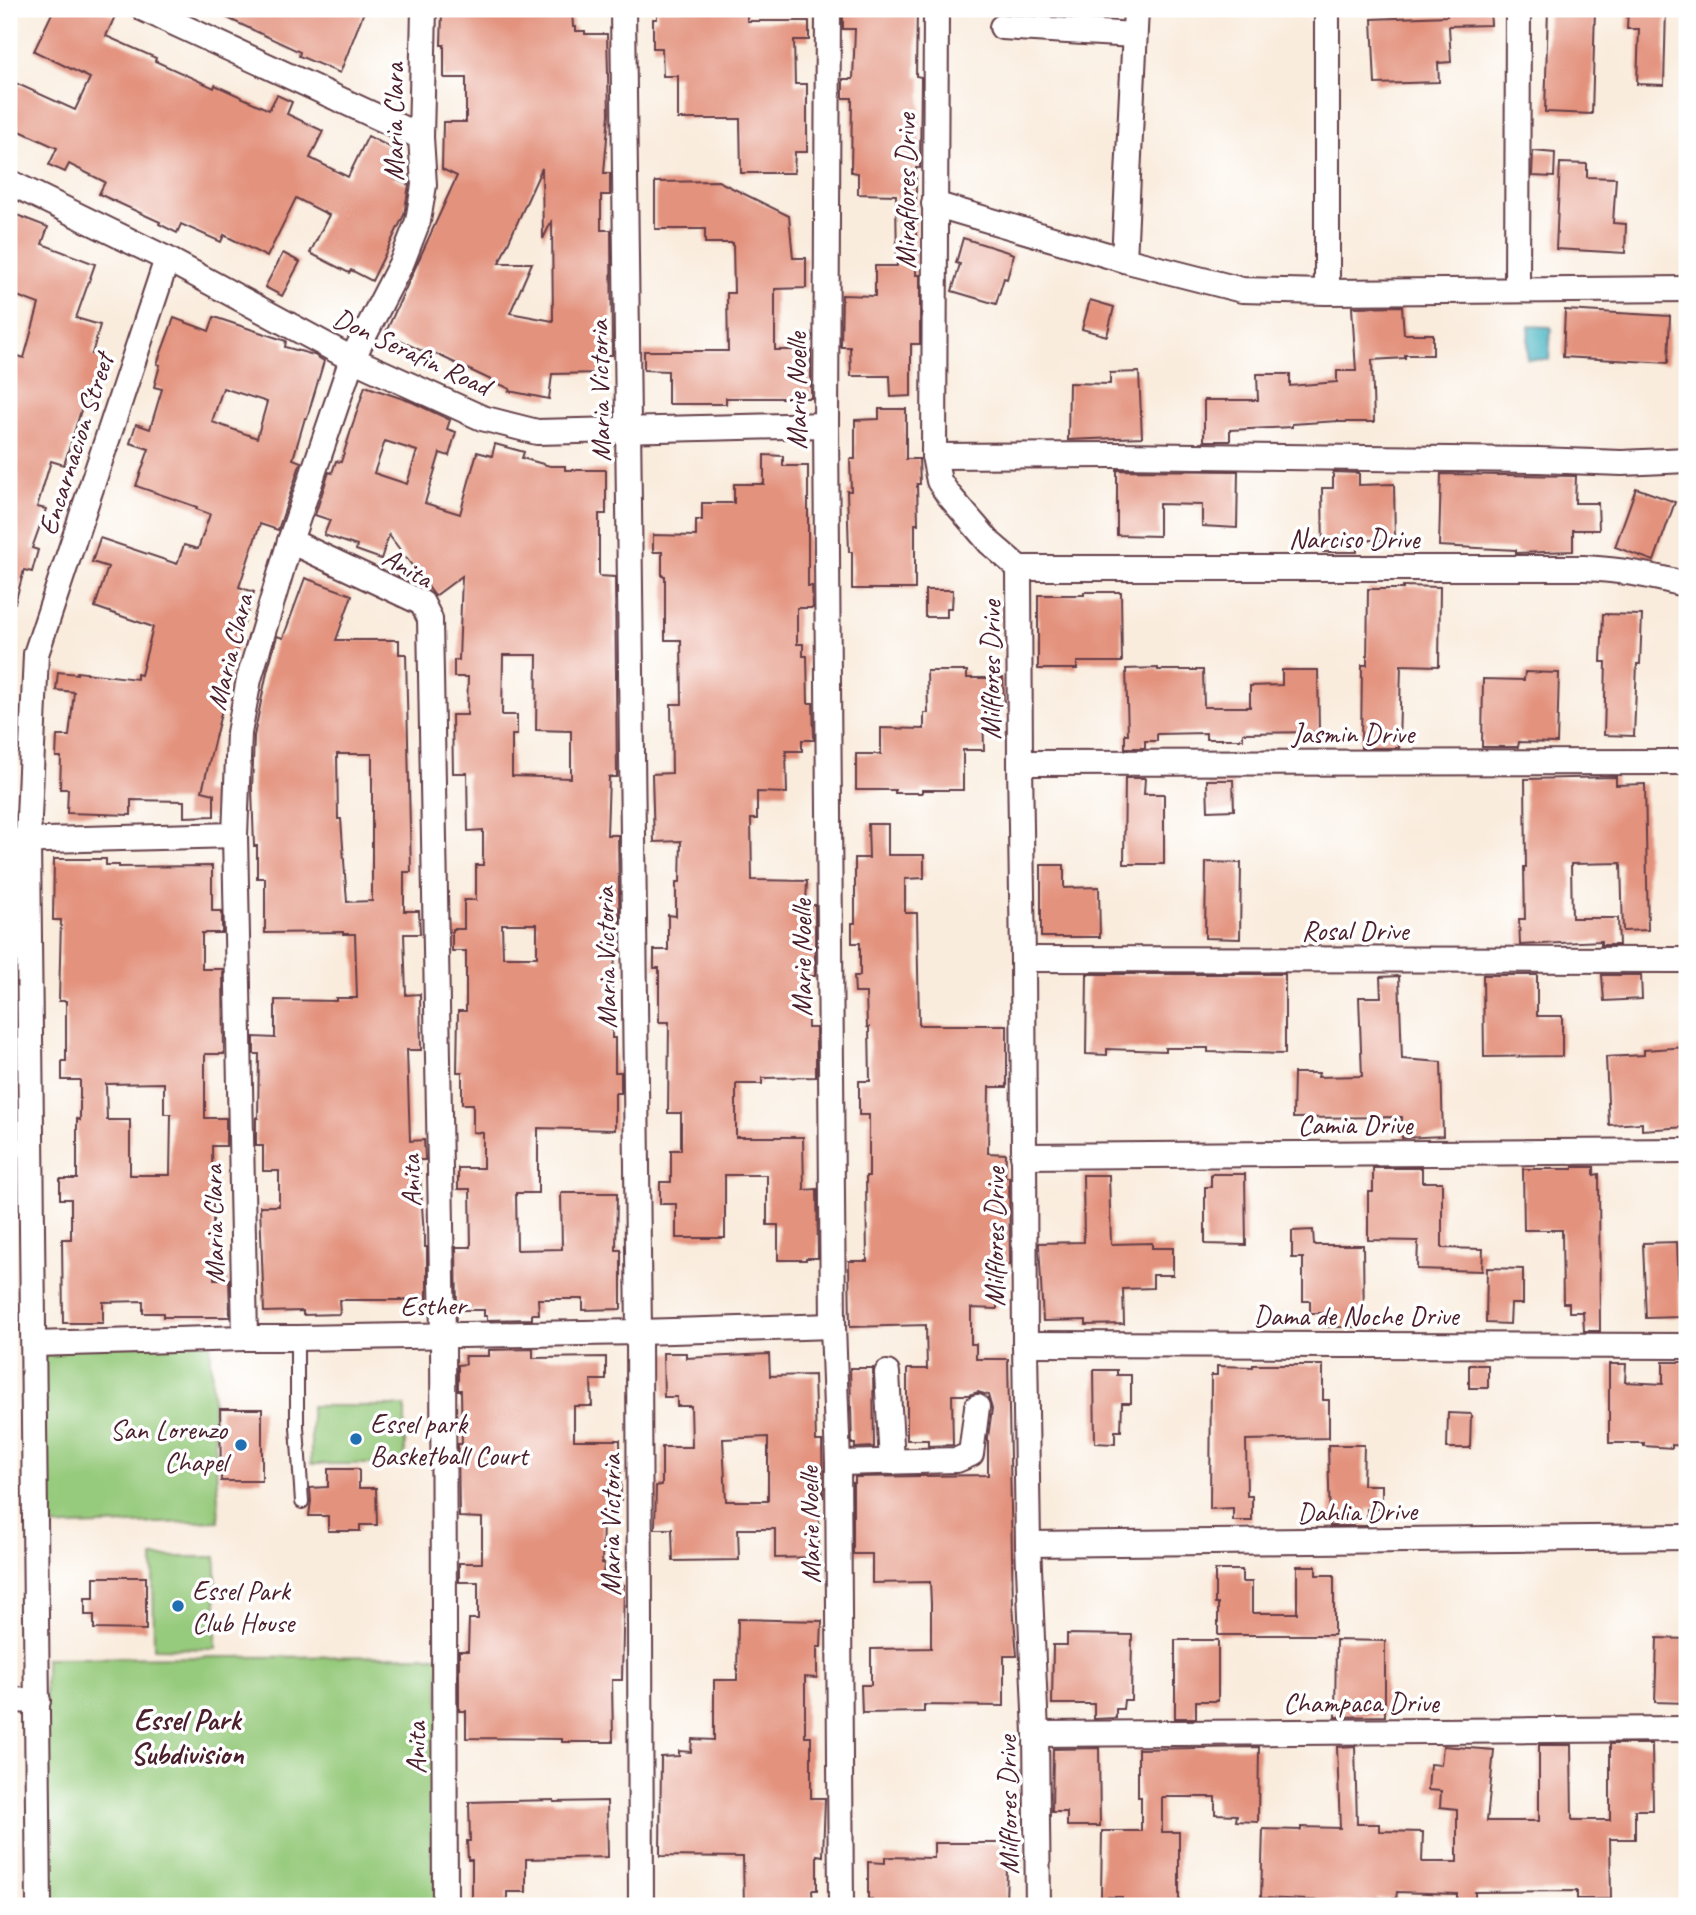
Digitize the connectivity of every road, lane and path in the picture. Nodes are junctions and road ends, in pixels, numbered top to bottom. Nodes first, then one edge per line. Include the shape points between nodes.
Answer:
1 (144, 9) edge
2 (424, 9) edge
3 (623, 9) edge
4 (828, 9) edge
5 (936, 9) edge
6 (1136, 9) edge
7 (1327, 9) edge
8 (1518, 9) edge
9 (1002, 27) dead end
10 (1134, 34) junction
11 (421, 137) junction
12 (9, 182) edge
13 (934, 204) junction
14 (167, 259) junction
15 (1124, 260) junction
16 (1687, 289) edge
17 (1517, 290) junction
18 (1327, 292) junction
19 (352, 359) junction
20 (826, 425) junction
21 (629, 430) junction
22 (934, 456) junction
23 (1687, 460) edge
24 (290, 541) junction
25 (1019, 568) junction
26 (1687, 585) edge
27 (1687, 762) edge
28 (1020, 763) junction
29 (235, 835) junction
30 (18, 841) edge
31 (1023, 959) junction
32 (1687, 960) edge
33 (1687, 1151) edge
34 (1023, 1156) junction
35 (834, 1326) junction
36 (639, 1332) junction
37 (443, 1334) junction
38 (245, 1338) junction
39 (297, 1338) junction
40 (1025, 1344) junction
41 (34, 1345) junction
42 (1687, 1346) edge
43 (887, 1373) dead end
44 (977, 1407) dead end
45 (892, 1462) junction
46 (838, 1463) junction
47 (302, 1502) dead end
48 (1687, 1537) edge
49 (1028, 1544) junction
50 (9, 1700) edge
51 (38, 1701) junction
52 (1687, 1729) edge
53 (1036, 1734) junction
54 (39, 1906) edge
55 (445, 1906) edge
56 (640, 1906) edge
57 (841, 1906) edge
58 (1038, 1906) edge

1 - 11 street
2 - 11 street, Maria Clara
3 - 21 street, Maria Victoria
4 - 20 street, Marie Noelle
5 - 13 street, Miraflores Drive
6 - 10 street
7 - 18 street
8 - 17 street
9 - 10 street
10 - 15 street
11 - 19 street, Maria Clara via 424,185 418,221
12 - 14 street, Don Serafin Road
13 - 15 street
13 - 22 street, Miraflores Drive
14 - 19 street, Don Serafin Road
14 - 30 street, Encarnacion Street via 36,654
15 - 18 street via 1242,290
16 - 17 street
17 - 18 street
19 - 21 street, Don Serafin Road via 482,418 537,432
19 - 24 street, Maria Clara
20 - 21 street, Don Serafin Road
20 - 35 street, Marie Noelle
21 - 36 street, Maria Victoria
22 - 23 street
22 - 25 street, Miraflores Drive via 939,481 947,493 990,543
24 - 29 street, Maria Clara via 239,733
24 - 37 street, Anita via 422,603 430,619
25 - 26 street, Narciso Drive via 1584,568 1651,575
25 - 28 street, Milflores Drive
27 - 28 street, Jasmin Drive
28 - 31 street, Milflores Drive
29 - 30 street
29 - 38 street, Maria Clara
30 - 41 street, Encarnacion Street
31 - 32 street, Rosal Drive
31 - 34 street, Milflores Drive
33 - 34 street, Camia Drive
34 - 40 street, Milflores Drive
35 - 36 street, Esther
35 - 46 street, Marie Noelle
36 - 37 street, Esther
36 - 56 street, Maria Victoria
37 - 39 street, Esther
37 - 55 street, Anita
38 - 39 street, Esther
38 - 41 street, Esther
39 - 47 lane
40 - 42 street, Dama de Noche Drive
40 - 49 street, Milflores Drive
41 - 51 street, Encarnacion Street
43 - 45 street
44 - 45 street via 971,1454 957,1460
45 - 46 street
46 - 57 street, Marie Noelle
48 - 49 street, Dahlia Drive
49 - 53 street, Milflores Drive
50 - 51 street
51 - 54 street, Encarnacion Street
52 - 53 street, Champaca Drive
53 - 58 street, Milflores Drive

